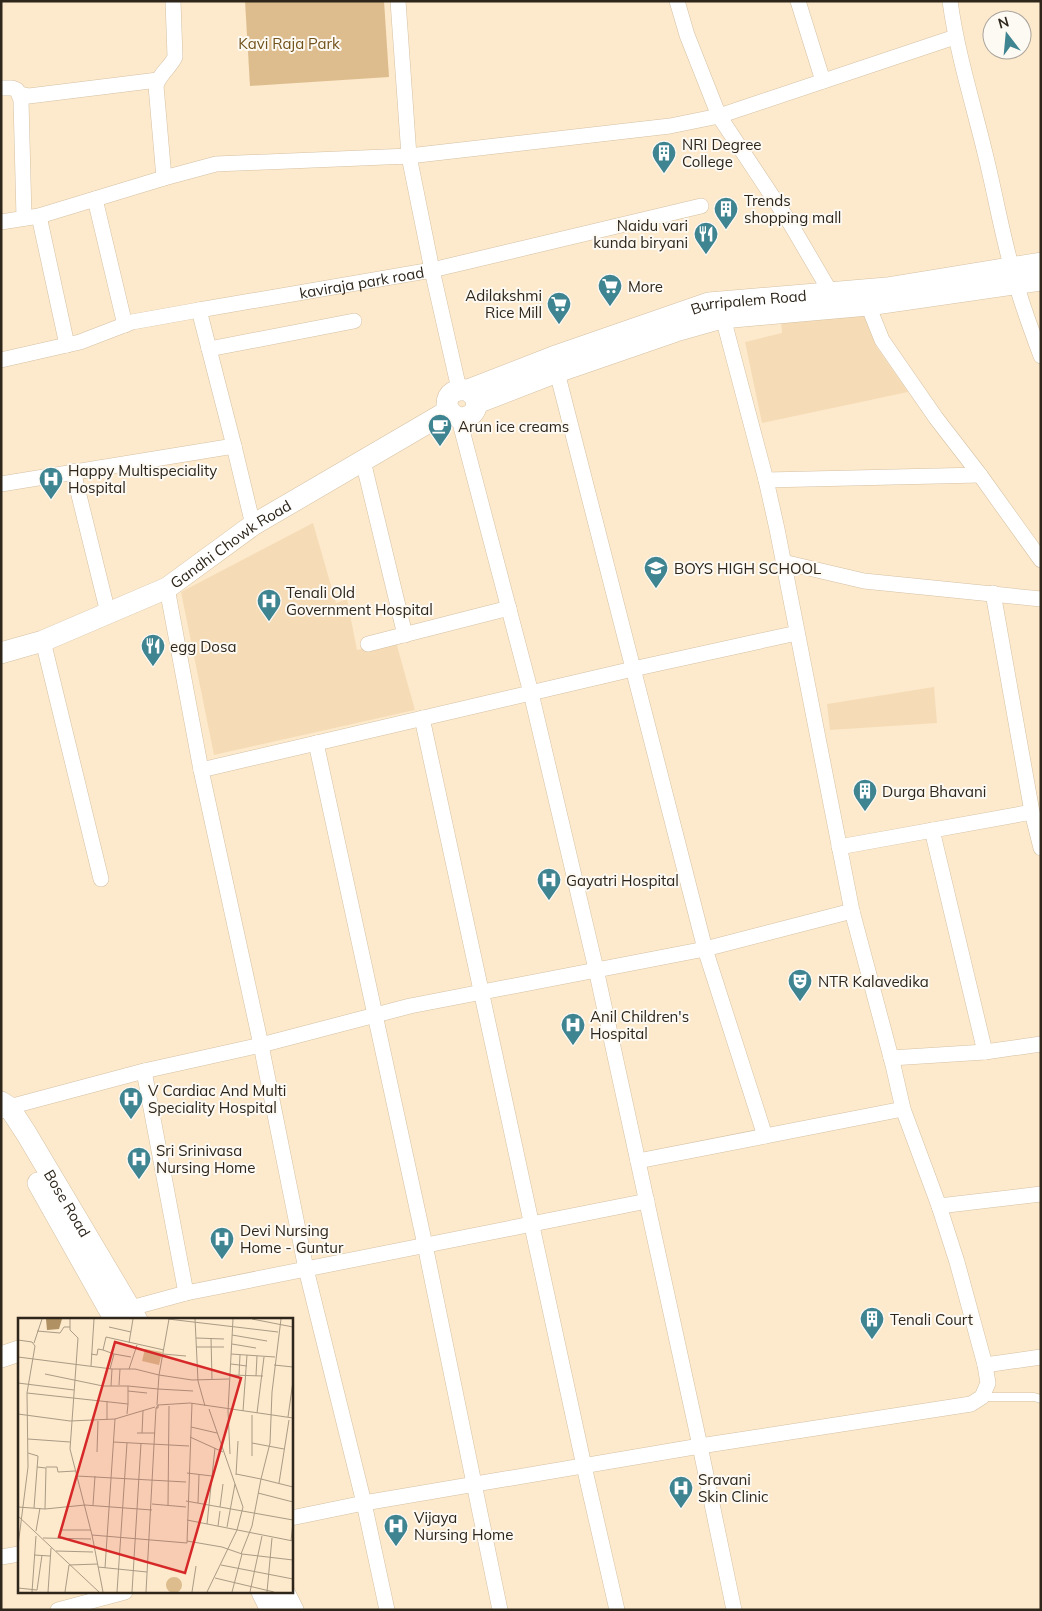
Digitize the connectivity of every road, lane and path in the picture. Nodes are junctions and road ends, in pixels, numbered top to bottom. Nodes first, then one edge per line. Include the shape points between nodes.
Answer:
1 (173, 1) edge
2 (398, 1) edge
3 (677, 1) edge
4 (798, 1) edge
5 (950, 1) edge
6 (954, 37) junction
7 (158, 80) junction
8 (823, 81) junction
9 (1, 88) edge
10 (20, 94) junction
11 (718, 116) junction
12 (409, 156) junction
13 (164, 178) junction
14 (95, 199) junction
15 (701, 206) dead end
16 (31, 217) junction
17 (1, 222) edge
18 (1041, 263) edge
19 (432, 270) junction
20 (1014, 276) junction
21 (1041, 280) edge
22 (831, 293) junction
23 (868, 305) junction
24 (200, 310) junction
25 (721, 310) junction
26 (354, 320) dead end
27 (125, 325) junction
28 (67, 345) junction
29 (209, 349) junction
30 (1041, 356) edge
31 (1, 360) edge
32 (557, 372) junction
33 (468, 394) junction
34 (453, 415) junction
35 (234, 446) junction
36 (363, 461) junction
37 (73, 471) junction
38 (980, 475) junction
39 (766, 480) junction
40 (1, 484) edge
41 (253, 525) junction
42 (1041, 560) edge
43 (783, 562) junction
44 (167, 588) junction
45 (993, 593) junction
46 (1041, 599) edge
47 (509, 608) junction
48 (108, 613) junction
49 (797, 633) junction
50 (405, 635) junction
51 (43, 641) junction
52 (368, 644) dead end
53 (1, 653) edge
54 (633, 669) junction
55 (531, 693) junction
56 (422, 718) junction
57 (316, 744) junction
58 (201, 770) junction
59 (1032, 812) junction
60 (932, 830) junction
61 (839, 847) junction
62 (1041, 848) edge
63 (101, 879) dead end
64 (852, 911) junction
65 (705, 949) junction
66 (596, 969) junction
67 (481, 992) junction
68 (374, 1016) junction
69 (1041, 1044) edge
70 (261, 1045) junction
71 (984, 1052) junction
72 (891, 1058) junction
73 (144, 1071) junction
74 (903, 1109) junction
75 (3, 1110) edge
76 (765, 1136) junction
77 (638, 1161) junction
78 (1041, 1194) edge
79 (647, 1201) junction
80 (939, 1206) junction
81 (532, 1224) junction
82 (425, 1245) junction
83 (306, 1269) junction
84 (186, 1293) junction
85 (119, 1317) edge
86 (18, 1351) edge
87 (1041, 1357) edge
88 (1, 1358) edge
89 (985, 1365) junction
90 (982, 1397) junction
91 (1041, 1399) edge
92 (700, 1446) junction
93 (584, 1466) junction
94 (474, 1485) junction
95 (364, 1503) junction
96 (292, 1518) edge
97 (18, 1554) edge
98 (1, 1557) edge
99 (118, 1594) edge
100 (263, 1594) edge
101 (285, 1594) edge
102 (58, 1610) edge
103 (271, 1610) edge
104 (293, 1610) edge
105 (387, 1610) edge
106 (500, 1610) edge
107 (617, 1610) edge
108 (734, 1610) edge

1 - 7 street via 175,57
2 - 12 street
3 - 11 street
4 - 8 street
5 - 6 street
6 - 8 street
6 - 20 street via 969,86
7 - 10 street via 29,96
7 - 13 street
8 - 11 street
9 - 10 street via 12,88
10 - 16 street
11 - 12 street via 670,126
11 - 22 street via 790,223
12 - 13 street via 216,164
12 - 19 street
13 - 14 street
14 - 16 street
14 - 27 street
15 - 19 street
16 - 17 street
16 - 28 street
18 - 20 main road, Burripalem Road
19 - 24 street, kaviraja park road
19 - 33 street, kaviraja park road
20 - 21 main road, Burripalem Road
20 - 22 main road, Burripalem Road
20 - 23 main road, Burripalem Road
20 - 30 street
22 - 25 main road, Burripalem Road
23 - 25 main road, Burripalem Road
23 - 38 street via 882,340
24 - 27 street, kaviraja park road
24 - 29 street
25 - 32 main road, Burripalem Road via 676,331
25 - 33 main road, Burripalem Road via 704,305 553,357
25 - 39 street
26 - 29 street
27 - 28 street, kaviraja park road
28 - 31 street, kaviraja park road
29 - 35 street
32 - 33 main road, Burripalem Road
32 - 54 street
33 - 34 main road via 452,392 449,396 447,400
34 - 36 main road, Gandhi Chowk Road
34 - 47 street
35 - 37 street
35 - 41 street
36 - 41 main road, Gandhi Chowk Road
36 - 50 street
37 - 40 street
37 - 48 street
38 - 39 street
38 - 42 street
39 - 43 street
41 - 44 main road, Gandhi Chowk Road
43 - 45 street via 864,581
43 - 49 street
44 - 48 main road, Gandhi Chowk Road
44 - 58 street
45 - 46 street
45 - 59 street
47 - 50 street
47 - 55 street
48 - 51 main road, Gandhi Chowk Road
49 - 54 street
49 - 61 street
50 - 52 street
51 - 53 main road, Gandhi Chowk Road
51 - 63 street
54 - 55 street
54 - 65 street
55 - 56 street
55 - 66 street
56 - 57 street
56 - 67 street
57 - 58 street
57 - 68 street
58 - 70 street
59 - 60 street
59 - 62 street
60 - 61 street
60 - 71 street
61 - 64 street
64 - 65 street
64 - 72 street
65 - 66 street
65 - 76 street
66 - 67 street
66 - 77 street
67 - 68 street
67 - 81 street
68 - 70 street
68 - 82 street
69 - 71 street
70 - 73 street
70 - 83 street
71 - 72 street
72 - 74 street
73 - 75 street
73 - 84 street
74 - 76 street
74 - 80 street
75 - 85 main road, Bose Road
76 - 77 street
77 - 79 street
78 - 80 street
79 - 81 street
79 - 92 street
80 - 89 street
81 - 82 street
81 - 93 street
82 - 83 street
82 - 94 street
83 - 84 street
83 - 95 street
84 - 85 street
86 - 88 main road
87 - 89 street
89 - 90 street via 988,1383
90 - 91 lane
90 - 92 street via 971,1404
92 - 93 street
92 - 108 street
93 - 94 street
93 - 107 street
94 - 95 street
94 - 106 street
95 - 96 street
95 - 105 street
97 - 98 street
99 - 102 street
100 - 103 main road
101 - 104 main road

